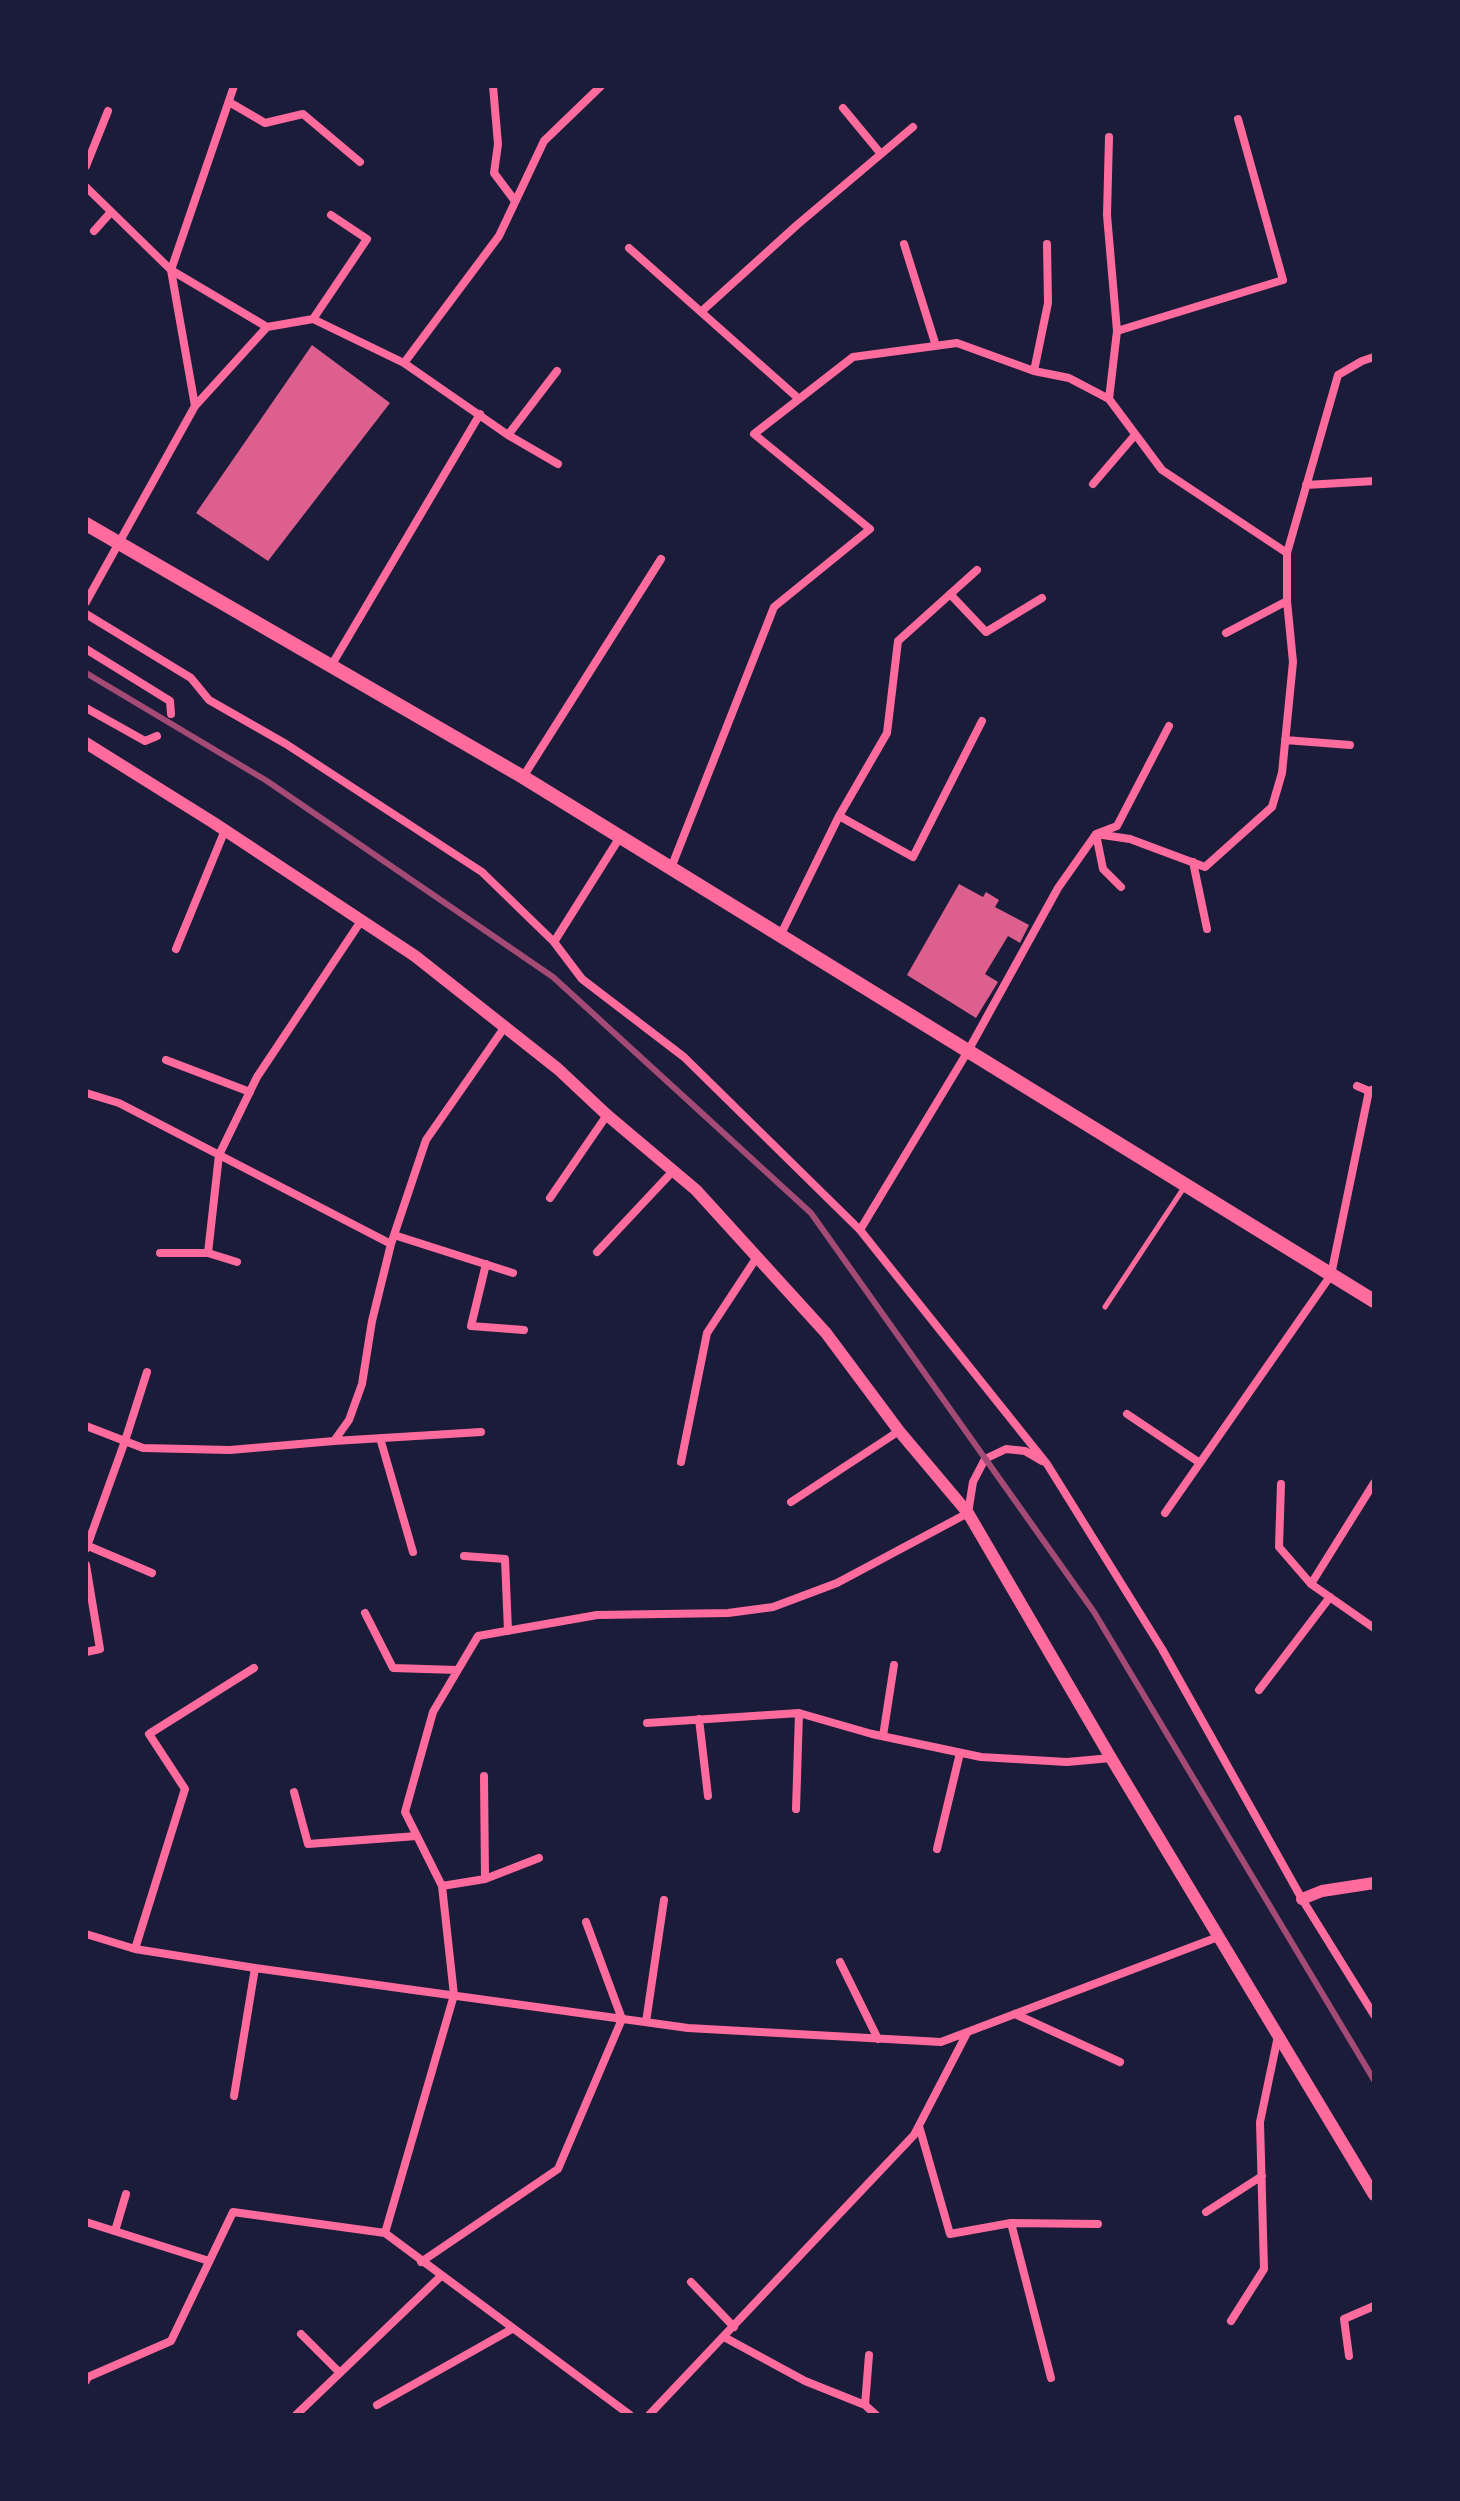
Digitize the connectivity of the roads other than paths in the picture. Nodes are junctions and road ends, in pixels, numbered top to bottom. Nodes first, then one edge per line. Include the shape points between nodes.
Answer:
1 (234, 86) edge
2 (493, 86) edge
3 (601, 86) edge
4 (229, 102) junction
5 (843, 108) dead end
6 (108, 111) dead end
7 (1238, 119) dead end
8 (913, 127) dead end
9 (1109, 137) dead end
10 (881, 154) junction
11 (360, 162) dead end
12 (86, 166) edge
13 (86, 187) edge
14 (515, 201) junction
15 (111, 212) junction
16 (331, 215) dead end
17 (94, 231) dead end
18 (904, 244) dead end
19 (1047, 244) dead end
20 (629, 248) dead end
21 (171, 270) junction
22 (702, 311) junction
23 (313, 319) junction
24 (267, 327) junction
25 (1117, 331) junction
26 (936, 346) junction
27 (1374, 357) edge
28 (404, 363) junction
29 (557, 371) dead end
30 (1034, 371) junction
31 (799, 399) junction
32 (1109, 399) junction
33 (195, 406) junction
34 (480, 414) junction
35 (508, 435) junction
36 (1135, 435) junction
37 (558, 464) dead end
38 (1374, 481) edge
39 (1093, 484) dead end
40 (1306, 485) junction
41 (86, 524) edge
42 (119, 544) junction
43 (1287, 553) junction
44 (661, 559) dead end
45 (977, 570) dead end
46 (950, 594) junction
47 (1042, 598) dead end
48 (1287, 601) junction
49 (86, 602) edge
50 (86, 614) edge
51 (1226, 633) dead end
52 (86, 649) edge
53 (331, 666) junction
54 (86, 708) edge
55 (171, 714) dead end
56 (982, 721) dead end
57 (1169, 726) dead end
58 (157, 736) dead end
59 (1285, 740) junction
60 (86, 743) edge
61 (1350, 745) dead end
62 (523, 777) junction
63 (839, 816) junction
64 (225, 830) junction
65 (1096, 834) junction
66 (620, 837) junction
67 (1193, 862) junction
68 (671, 868) junction
69 (1121, 887) dead end
70 (361, 921) junction
71 (1207, 929) dead end
72 (780, 936) junction
73 (554, 942) junction
74 (176, 949) dead end
75 (504, 1028) junction
76 (968, 1051) junction
77 (166, 1060) dead end
78 (1357, 1086) dead end
79 (1372, 1090) edge
80 (250, 1092) junction
81 (86, 1093) edge
82 (607, 1115) junction
83 (219, 1155) junction
84 (673, 1171) junction
85 (1185, 1185) junction
86 (550, 1198) dead end
87 (860, 1230) junction
88 (393, 1239) junction
89 (597, 1252) dead end
90 (160, 1253) dead end
91 (208, 1253) junction
92 (757, 1257) junction
93 (237, 1262) dead end
94 (486, 1264) junction
95 (513, 1273) dead end
96 (1331, 1275) junction
97 (1374, 1301) edge
98 (1105, 1307) dead end
99 (524, 1330) dead end
100 (147, 1372) dead end
101 (1127, 1414) dead end
102 (86, 1426) edge
103 (899, 1431) junction
104 (481, 1432) dead end
105 (380, 1438) junction
106 (125, 1441) junction
107 (334, 1441) junction
108 (681, 1462) dead end
109 (1200, 1463) junction
110 (1047, 1464) junction
111 (1374, 1483) edge
112 (1281, 1484) dead end
113 (791, 1502) dead end
114 (968, 1513) junction
115 (1165, 1513) dead end
116 (86, 1546) edge
117 (413, 1552) dead end
118 (464, 1556) dead end
119 (86, 1565) edge
120 (152, 1573) dead end
121 (1311, 1584) junction
122 (1330, 1597) junction
123 (365, 1613) dead end
124 (1374, 1628) edge
125 (508, 1631) junction
126 (86, 1652) edge
127 (894, 1665) dead end
128 (254, 1668) dead end
129 (457, 1670) junction
130 (1259, 1690) dead end
131 (799, 1713) junction
132 (699, 1719) junction
133 (647, 1723) dead end
134 (883, 1736) junction
135 (960, 1753) junction
136 (1111, 1758) junction
137 (484, 1776) dead end
138 (294, 1792) dead end
139 (708, 1796) dead end
140 (796, 1809) dead end
141 (417, 1836) junction
142 (937, 1849) dead end
143 (539, 1858) dead end
144 (485, 1879) junction
145 (1374, 1883) edge
146 (442, 1886) junction
147 (1302, 1899) junction
148 (664, 1900) dead end
149 (586, 1922) dead end
150 (86, 1934) edge
151 (1218, 1937) junction
152 (135, 1949) junction
153 (840, 1962) dead end
154 (255, 1968) junction
155 (454, 1995) junction
156 (1015, 2014) junction
157 (1374, 2015) edge
158 (622, 2019) junction
159 (646, 2022) junction
160 (967, 2032) junction
161 (1278, 2036) junction
162 (878, 2039) junction
163 (1120, 2062) dead end
164 (234, 2096) dead end
165 (919, 2125) junction
166 (1262, 2176) junction
167 (126, 2194) dead end
168 (1374, 2195) edge
169 (1206, 2212) dead end
170 (86, 2222) edge
171 (1011, 2223) junction
172 (1098, 2224) dead end
173 (115, 2231) junction
174 (385, 2233) junction
175 (209, 2261) junction
176 (421, 2262) junction
177 (441, 2276) junction
178 (691, 2282) dead end
179 (1374, 2306) edge
180 (1231, 2321) dead end
181 (734, 2327) junction
182 (512, 2329) junction
183 (301, 2334) dead end
184 (724, 2337) junction
185 (869, 2355) dead end
186 (1349, 2356) dead end
187 (340, 2373) junction
188 (1051, 2378) dead end
189 (86, 2381) edge
190 (377, 2405) dead end
191 (865, 2405) junction
192 (296, 2415) edge
193 (630, 2415) edge
194 (649, 2415) edge
195 (876, 2415) edge

1 - 4 street
2 - 14 street via 498,144 494,173
3 - 14 street via 544,141
4 - 11 street via 265,123 303,114
4 - 21 street
5 - 10 street
6 - 12 street
7 - 25 street via 1283,280
8 - 10 street
9 - 25 street via 1107,215
10 - 22 street
13 - 15 street
14 - 28 street via 499,236
15 - 17 street
15 - 21 street
16 - 23 street via 367,239
18 - 26 street
19 - 30 street via 1048,303
20 - 22 street
21 - 24 street
21 - 33 street
22 - 31 street
23 - 24 street
23 - 28 street
24 - 33 street
25 - 32 street
26 - 30 street via 957,343
26 - 31 street via 853,357
27 - 40 street via 1338,375
28 - 34 street
29 - 35 street
30 - 32 street via 1069,378
31 - 68 street via 754,434 870,529 774,607
32 - 36 street
33 - 42 street
34 - 35 street
34 - 53 street
35 - 37 street
36 - 39 street
36 - 43 street via 1162,470
38 - 40 street
40 - 43 street
41 - 42 main road
42 - 49 street
42 - 53 main road
43 - 48 street
44 - 62 street
45 - 46 street
46 - 47 street via 986,632
46 - 63 street via 898,641 887,733
48 - 51 street
48 - 59 street via 1293,662
50 - 73 street via 191,678 209,700 482,872
52 - 55 street via 170,701
53 - 62 main road
54 - 58 street via 145,741
56 - 63 street via 913,857
57 - 65 street via 1117,826
59 - 61 street
59 - 67 street via 1272,807 1205,867
60 - 64 main road
62 - 66 main road
63 - 72 street
64 - 70 main road
64 - 74 street
65 - 67 street via 1130,839
65 - 69 street via 1103,869
65 - 76 street via 1058,888
66 - 68 main road
66 - 73 street
67 - 71 street
68 - 72 main road
70 - 75 main road via 415,956
70 - 80 street
72 - 76 main road
73 - 87 street via 582,979 684,1057
75 - 82 main road
75 - 88 street via 426,1140
76 - 85 main road
76 - 87 street
77 - 80 street
78 - 79 street
79 - 96 street
80 - 83 street
81 - 83 street via 119,1103
82 - 84 main road
82 - 86 street
83 - 88 street
83 - 91 street
84 - 89 street
84 - 92 main road
85 - 96 main road
85 - 98 lane
87 - 110 street
88 - 94 street
88 - 107 street via 362,1384 349,1420
90 - 91 street
91 - 93 street
92 - 103 main road via 826,1333
92 - 108 street via 707,1333
94 - 95 street
94 - 99 street via 471,1326
96 - 97 main road
96 - 109 street
100 - 106 street
101 - 109 street
102 - 106 street
103 - 113 street
103 - 114 main road
104 - 105 street
105 - 107 street
105 - 117 street
106 - 107 street via 143,1448 230,1450
106 - 116 street
109 - 115 street
110 - 114 street via 1025,1451 1006,1449 985,1459 973,1482
110 - 147 street via 1162,1649
111 - 121 street
112 - 121 street via 1279,1547
114 - 125 street via 837,1583 773,1607 597,1615
114 - 136 main road
116 - 120 street
118 - 125 street via 505,1559
119 - 126 street via 100,1649
121 - 122 street
122 - 124 street
122 - 130 street
123 - 129 street via 393,1668
125 - 129 street via 478,1636
127 - 134 street
128 - 152 street via 149,1734 185,1789
129 - 141 street via 433,1712 405,1812
131 - 132 street
131 - 134 street
131 - 140 street
132 - 133 street
132 - 139 street
134 - 135 street
135 - 136 street via 1067,1762
135 - 142 street
136 - 151 main road
137 - 144 street
138 - 141 street via 308,1844
141 - 146 street
143 - 144 street
144 - 146 street
145 - 147 main road
146 - 155 street
147 - 157 street
148 - 159 street
149 - 158 street
150 - 152 street
151 - 156 street
151 - 161 main road
152 - 154 street
153 - 162 street
154 - 155 street
154 - 164 street
155 - 158 street
155 - 174 street
156 - 160 street
156 - 163 street
158 - 159 street
158 - 176 street via 558,2169
159 - 162 street
160 - 162 street via 941,2042
160 - 165 street
161 - 166 street via 1260,2122
161 - 168 main road
165 - 171 street via 950,2234
165 - 181 street
166 - 169 street
166 - 180 street via 1264,2269
167 - 173 street
170 - 173 street
171 - 172 street
171 - 188 street
173 - 175 street
174 - 175 street via 233,2212
174 - 176 street
175 - 189 street via 171,2341
176 - 177 street
177 - 182 street
177 - 187 street
178 - 181 street
179 - 186 street via 1344,2319
181 - 184 street
182 - 190 street
182 - 193 street
183 - 187 street
184 - 191 street via 805,2381
184 - 194 street
185 - 191 street
187 - 192 street
191 - 195 street

